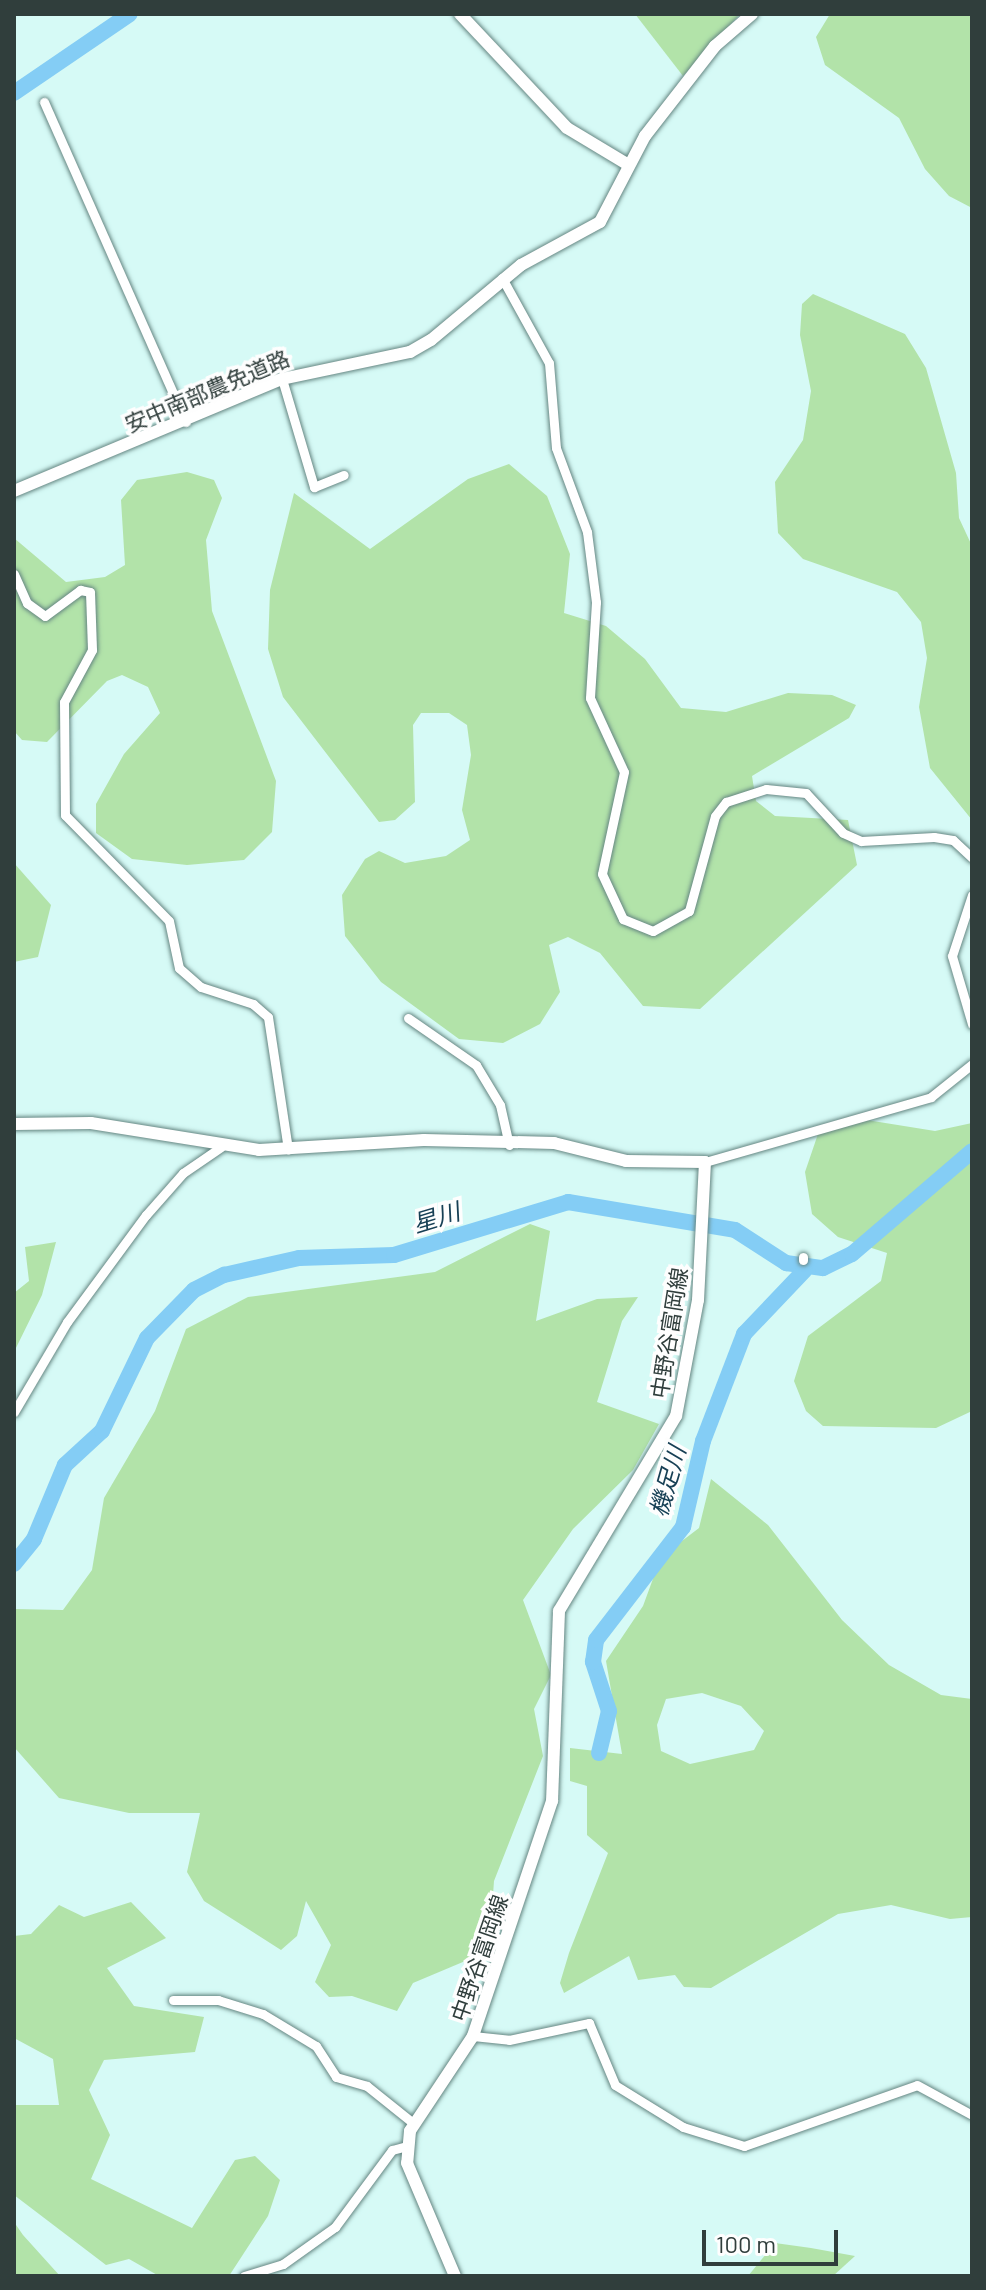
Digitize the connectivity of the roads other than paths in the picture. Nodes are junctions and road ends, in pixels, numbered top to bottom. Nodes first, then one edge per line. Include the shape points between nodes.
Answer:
1 (460, 14) edge
2 (752, 14) edge
3 (44, 102) dead end
4 (627, 164) junction
5 (502, 278) junction
6 (282, 379) junction
7 (186, 422) junction
8 (344, 475) dead end
9 (14, 491) edge
10 (14, 574) edge
11 (972, 858) edge
12 (972, 895) edge
13 (408, 1018) dead end
14 (972, 1024) edge
15 (972, 1064) edge
16 (14, 1124) edge
17 (509, 1145) junction
18 (221, 1147) junction
19 (288, 1149) junction
20 (705, 1162) junction
21 (14, 1412) edge
22 (173, 2000) dead end
23 (473, 2036) junction
24 (972, 2115) edge
25 (413, 2123) junction
26 (407, 2146) junction
27 (244, 2276) edge
28 (455, 2276) edge

1 - 4 main road via 567,128
2 - 4 main road, 安中南部農免道路 via 715,46
3 - 7 street
4 - 5 main road, 安中南部農免道路 via 600,222
5 - 6 main road, 安中南部農免道路 via 410,352
5 - 11 street via 549,363 556,448 587,532 596,602 590,698 624,772 602,874 623,919 653,931 689,911 715,816 726,802 766,789 806,793 843,833 861,841 934,837 953,840
6 - 7 main road, 安中南部農免道路
6 - 8 street via 314,487
7 - 9 main road, 安中南部農免道路
10 - 19 street via 27,603 45,616 80,590 90,592 92,650 64,702 65,815 169,921 179,968 201,987 253,1004 268,1017
12 - 14 street via 952,956
13 - 17 street via 476,1065 500,1105
15 - 20 street via 931,1097
16 - 18 main road via 91,1123
17 - 19 main road via 411,1140
17 - 20 main road via 569,1145 638,1163
18 - 19 main road
18 - 21 street via 183,1173 146,1215 67,1322
20 - 23 main road, 中野谷富岡線 via 704,1229 676,1416 559,1611 552,1801
22 - 25 street via 218,2000 263,2014 316,2046 336,2077 367,2086
23 - 24 street via 534,2035 589,2023 615,2085 683,2127 744,2146 917,2085
23 - 25 main road, 中野谷富岡線
25 - 26 main road, 中野谷富岡線
26 - 27 street via 392,2150 335,2227 283,2264
26 - 28 main road

